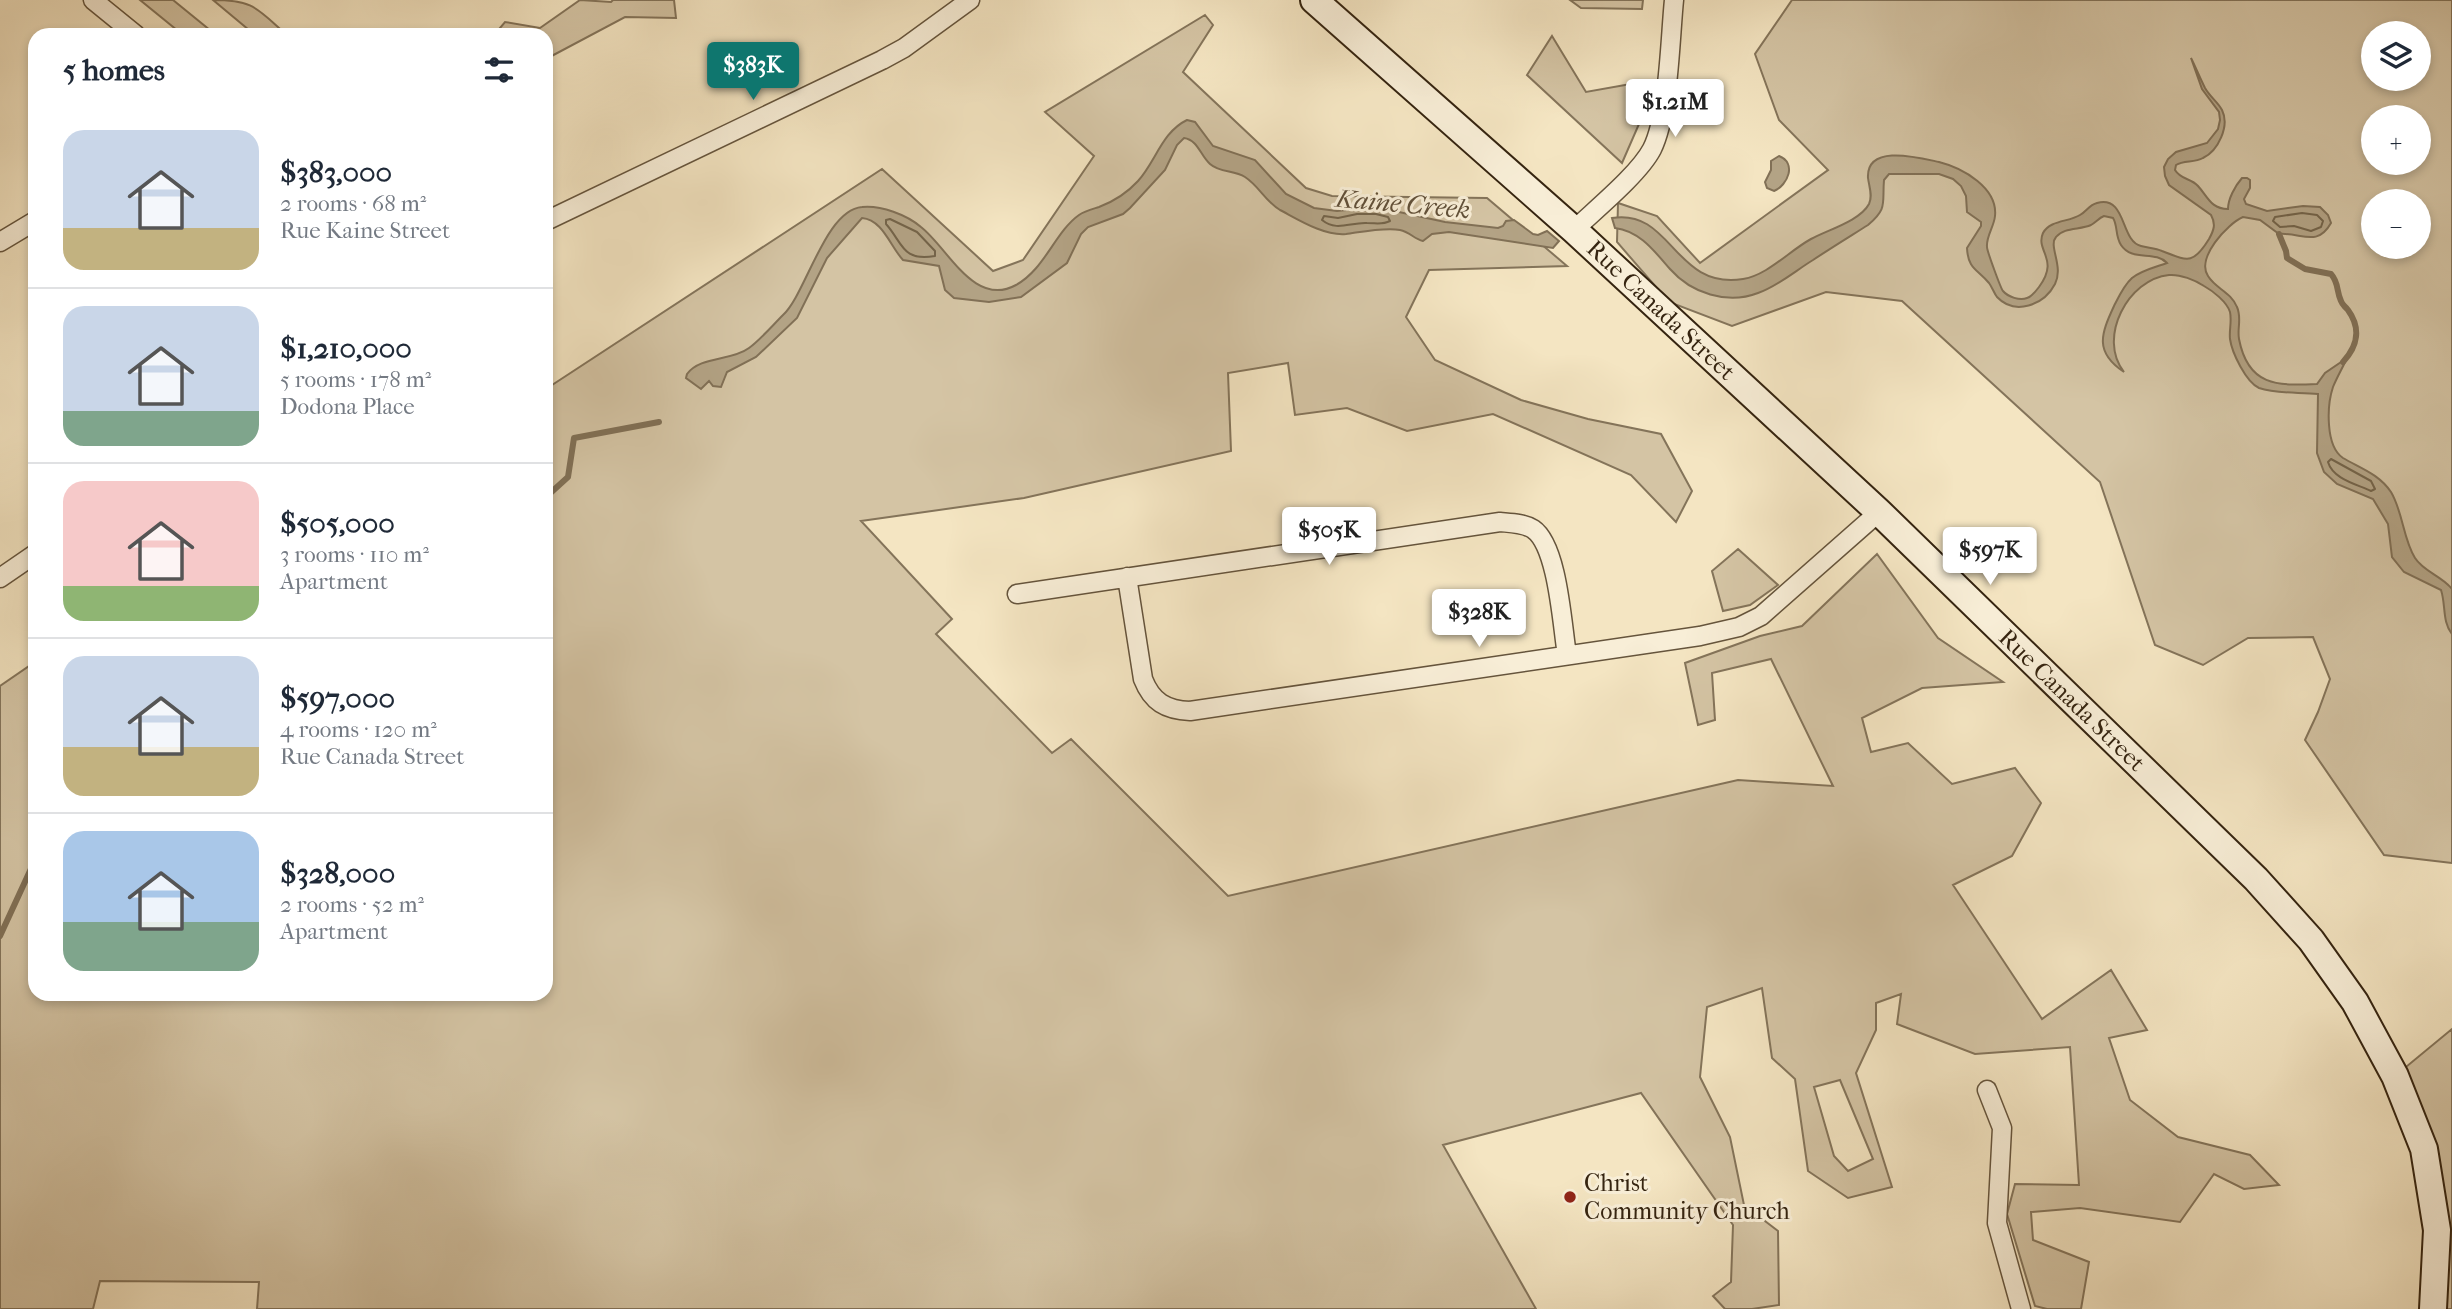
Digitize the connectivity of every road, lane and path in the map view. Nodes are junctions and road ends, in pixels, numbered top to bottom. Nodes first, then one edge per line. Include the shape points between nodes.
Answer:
1 (93, 0) edge
2 (970, 0) edge
3 (1314, 0) edge
4 (1674, 0) edge
5 (127, 28) edge
6 (553, 218) edge
7 (28, 225) edge
8 (1574, 230) junction
9 (0, 242) edge
10 (1879, 512) junction
11 (28, 559) edge
12 (1126, 577) junction
13 (0, 579) edge
14 (1017, 594) dead end
15 (1567, 655) junction
16 (1987, 1090) dead end
17 (2021, 1309) edge
18 (2433, 1309) edge

1 - 5 street
2 - 6 street via 882,60
3 - 8 main road, Rue Canada Street
4 - 8 street via 1664,103 1652,149
7 - 9 street
8 - 10 main road, Rue Canada Street
10 - 15 street via 1784,598 1739,627
10 - 18 main road, Rue Canada Street via 2256,879 2311,940 2355,1002 2395,1076 2424,1149 2437,1230
11 - 13 street
12 - 14 street
12 - 15 street via 1516,523 1538,534 1551,557
12 - 15 street via 1143,679 1160,705 1175,710
16 - 17 street via 2002,1128 1997,1223

